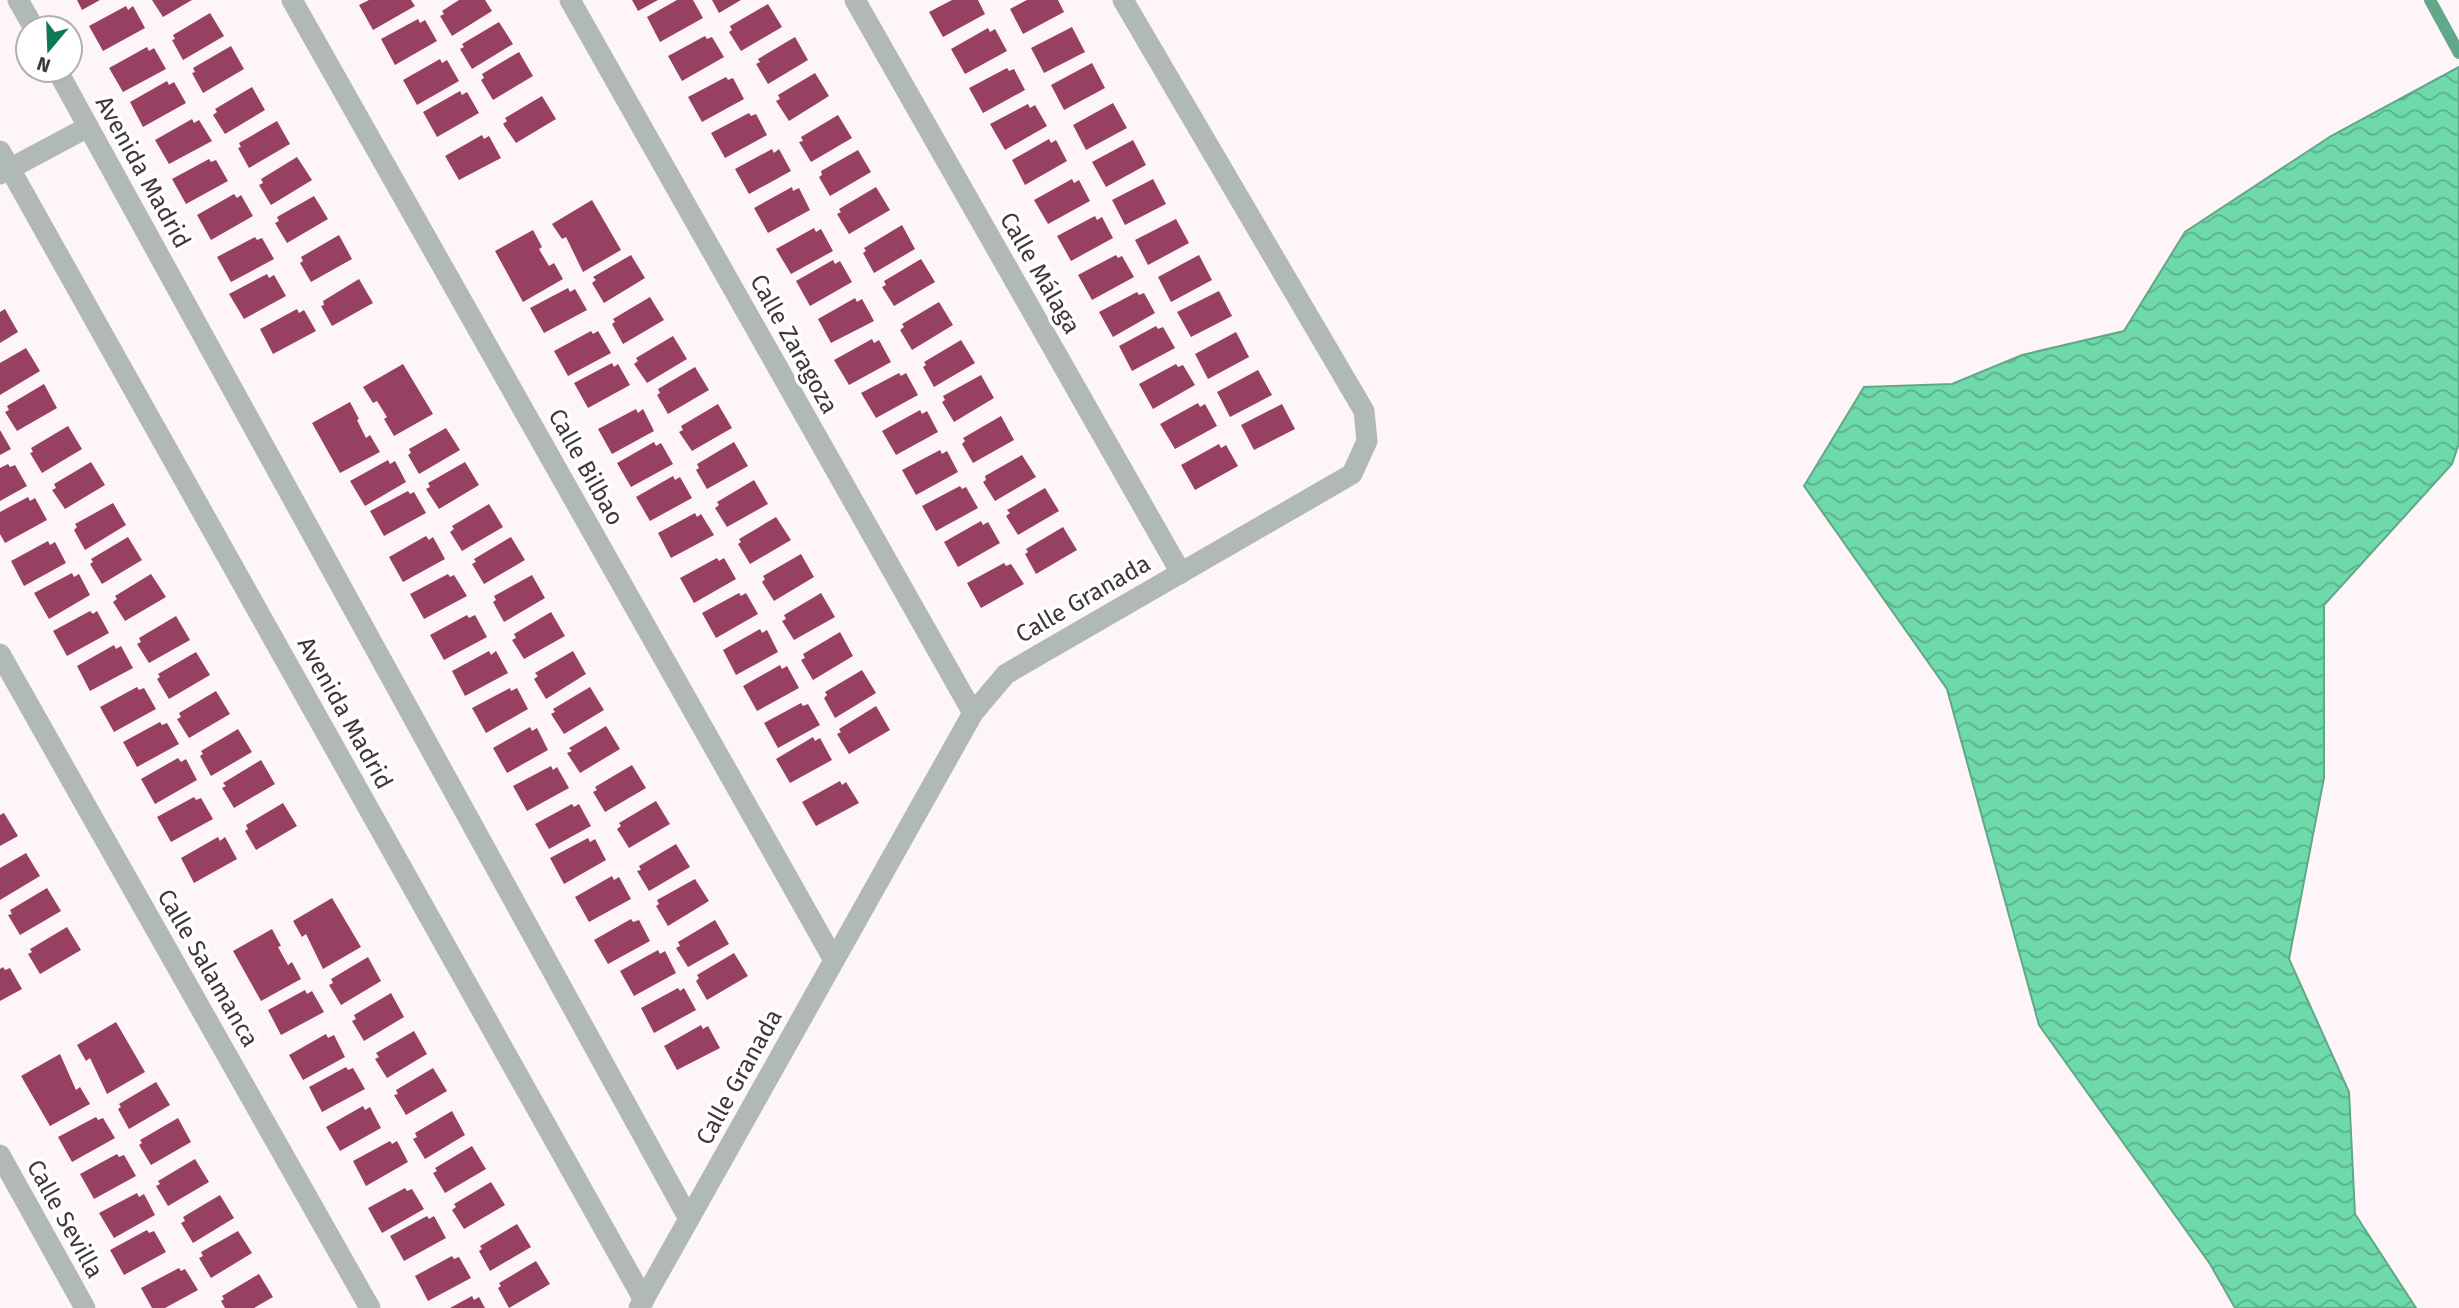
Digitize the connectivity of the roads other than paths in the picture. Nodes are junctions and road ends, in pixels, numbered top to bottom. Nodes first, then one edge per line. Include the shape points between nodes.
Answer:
1 (292, 0) edge
2 (570, 0) edge
3 (855, 0) edge
4 (1123, 0) edge
5 (65, 84) edge
6 (88, 127) junction
7 (3, 164) edge
8 (1181, 573) junction
9 (0, 654) edge
10 (973, 713) junction
11 (834, 961) junction
12 (0, 1155) edge
13 (689, 1219) junction
14 (642, 1304) edge
15 (85, 1308) edge
16 (370, 1308) edge

1 - 11 street, Calle Bilbao
2 - 10 street, Calle Zaragoza
3 - 8 street, Calle Málaga
4 - 8 street, Calle Granada via 1364,411 1367,440 1352,474
5 - 6 street, Avenida Madrid
6 - 7 street
6 - 13 street, Avenida Madrid
7 - 14 street, Avenida Madrid
8 - 10 street, Calle Granada via 1006,674
9 - 16 street, Calle Salamanca
10 - 11 street, Calle Granada
11 - 13 street, Calle Granada
12 - 15 street, Calle Sevilla
13 - 14 street, Calle Granada

